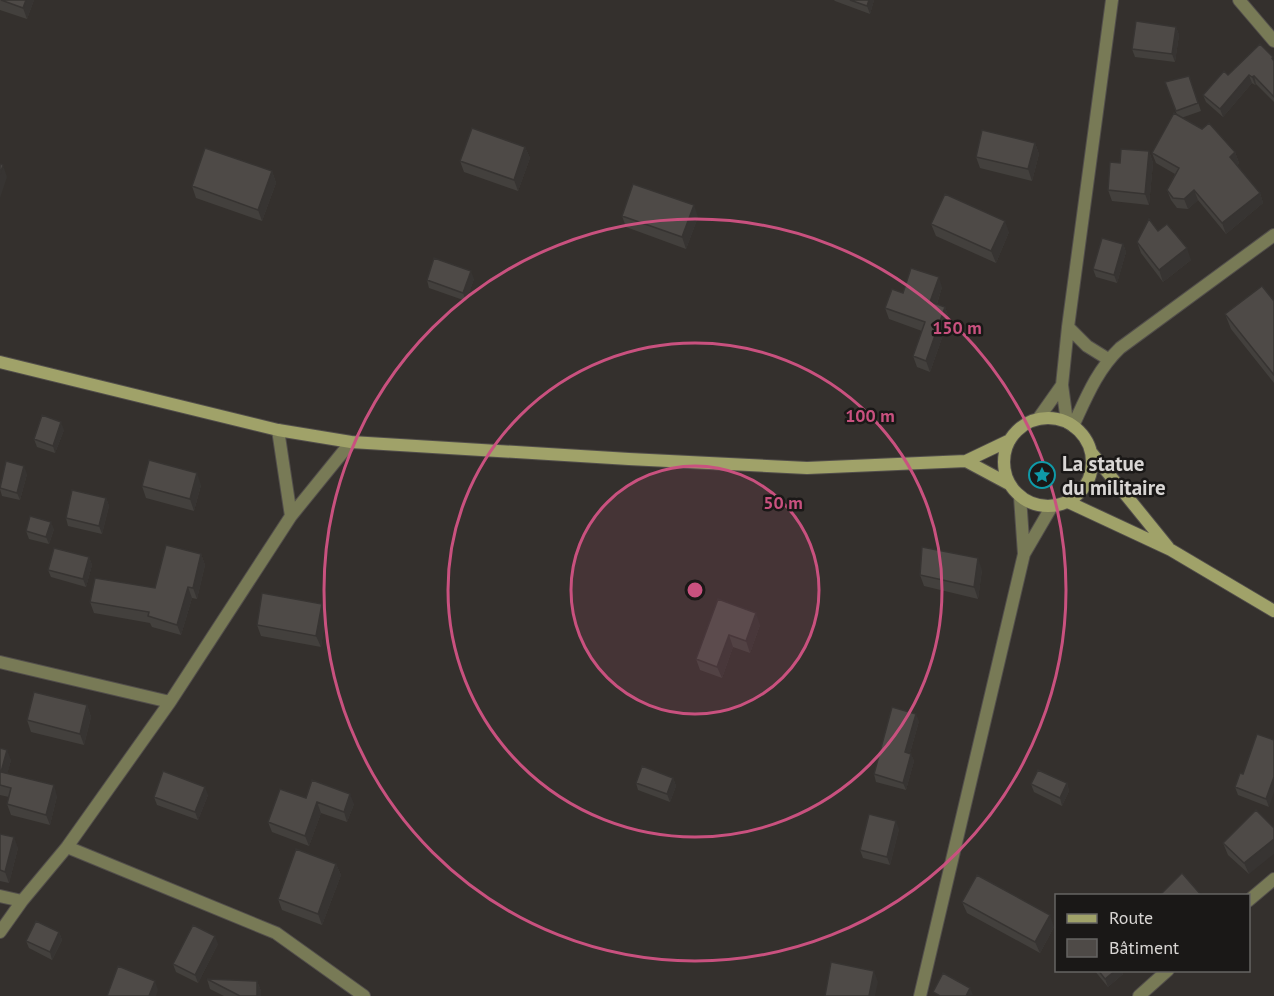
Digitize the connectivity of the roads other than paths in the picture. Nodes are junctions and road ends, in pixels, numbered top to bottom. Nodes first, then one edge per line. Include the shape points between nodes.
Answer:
1 (1112, 0) edge
2 (1239, 0) edge
3 (1274, 41) edge
4 (1274, 235) edge
5 (1068, 327) junction
6 (1108, 359) junction
7 (0, 362) edge
8 (1062, 385) junction
9 (1038, 419) junction
10 (1070, 424) junction
11 (278, 430) junction
12 (1010, 440) junction
13 (351, 442) junction
14 (1091, 452) junction
15 (966, 461) junction
16 (1009, 484) junction
17 (1020, 496) junction
18 (1068, 502) junction
19 (1052, 506) junction
20 (291, 516) junction
21 (1171, 550) junction
22 (1024, 554) junction
23 (1274, 611) edge
24 (0, 662) edge
25 (170, 702) junction
26 (67, 847) junction
27 (1274, 879) edge
28 (0, 896) edge
29 (1250, 899) edge
30 (21, 901) junction
31 (0, 932) edge
32 (1166, 972) edge
33 (364, 996) edge
34 (920, 996) edge
35 (1139, 996) edge

1 - 5 street
2 - 3 street
4 - 6 street
5 - 6 street
5 - 8 street
6 - 10 street
7 - 11 main road
8 - 9 street
8 - 10 street
9 - 10 main road
9 - 12 main road via 1017,430
10 - 14 main road
11 - 13 main road
11 - 20 street
12 - 15 main road
12 - 16 main road via 1004,454
13 - 15 main road via 807,468
13 - 20 street
14 - 18 main road via 1088,481
14 - 21 main road
15 - 16 main road
16 - 17 main road
17 - 19 main road via 1035,505
17 - 22 street
18 - 19 main road
18 - 21 main road
19 - 22 street
20 - 25 street
21 - 23 main road
22 - 34 street
24 - 25 street
25 - 26 street
26 - 30 street
26 - 33 street via 276,933
27 - 29 street
28 - 30 street
30 - 31 street
32 - 35 street

